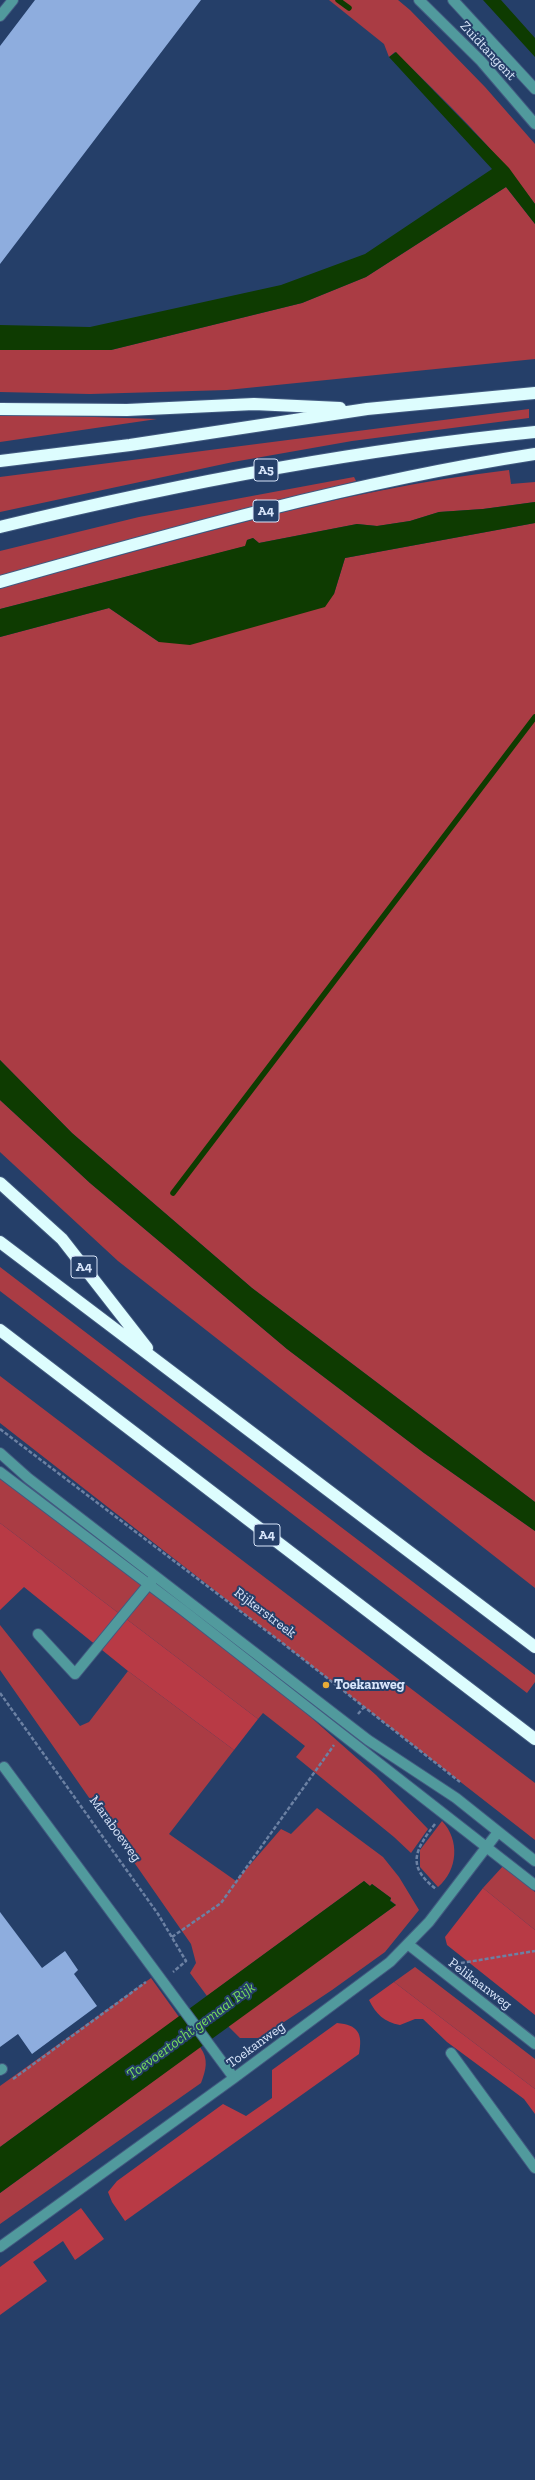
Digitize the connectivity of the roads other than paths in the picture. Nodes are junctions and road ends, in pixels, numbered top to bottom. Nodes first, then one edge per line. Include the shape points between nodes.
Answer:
1 (12, 0) edge
2 (419, 0) edge
3 (452, 0) edge
4 (0, 16) edge
5 (535, 88) edge
6 (535, 124) edge
7 (535, 393) edge
8 (0, 408) edge
9 (367, 410) junction
10 (535, 432) edge
11 (535, 454) edge
12 (0, 461) edge
13 (0, 527) edge
14 (0, 582) edge
15 (0, 1183) edge
16 (0, 1242) edge
17 (0, 1330) edge
18 (157, 1362) junction
19 (0, 1453) edge
20 (0, 1472) edge
21 (152, 1580) junction
22 (38, 1634) dead end
23 (535, 1647) edge
24 (535, 1739) edge
25 (4, 1767) dead end
26 (498, 1832) junction
27 (487, 1848) junction
28 (535, 1861) edge
29 (535, 1885) edge
30 (409, 1945) junction
31 (535, 2044) edge
32 (451, 2053) dead end
33 (234, 2078) junction
34 (535, 2168) edge
35 (0, 2247) edge

1 - 4 street
2 - 6 street, Zuidtangent via 481,61
3 - 5 street
7 - 9 highway
8 - 9 highway via 127,410 254,404
9 - 12 highway
10 - 13 highway, A5 via 362,454 227,476
11 - 14 highway, A4 via 451,467 352,489 131,545
15 - 18 highway, A4 via 62,1239
16 - 18 highway, A4
17 - 24 highway, A4
18 - 23 highway, A4
19 - 21 street
20 - 21 street
21 - 22 street via 75,1674
21 - 26 street via 349,1726 456,1798
21 - 27 street
25 - 33 street
26 - 27 street, Toekanweg
26 - 28 street
27 - 29 street
27 - 30 street, Toekanweg
30 - 31 street, Pelikaanweg
30 - 33 street, Toekanweg via 378,1972
32 - 34 street
33 - 35 street, Toekanweg

